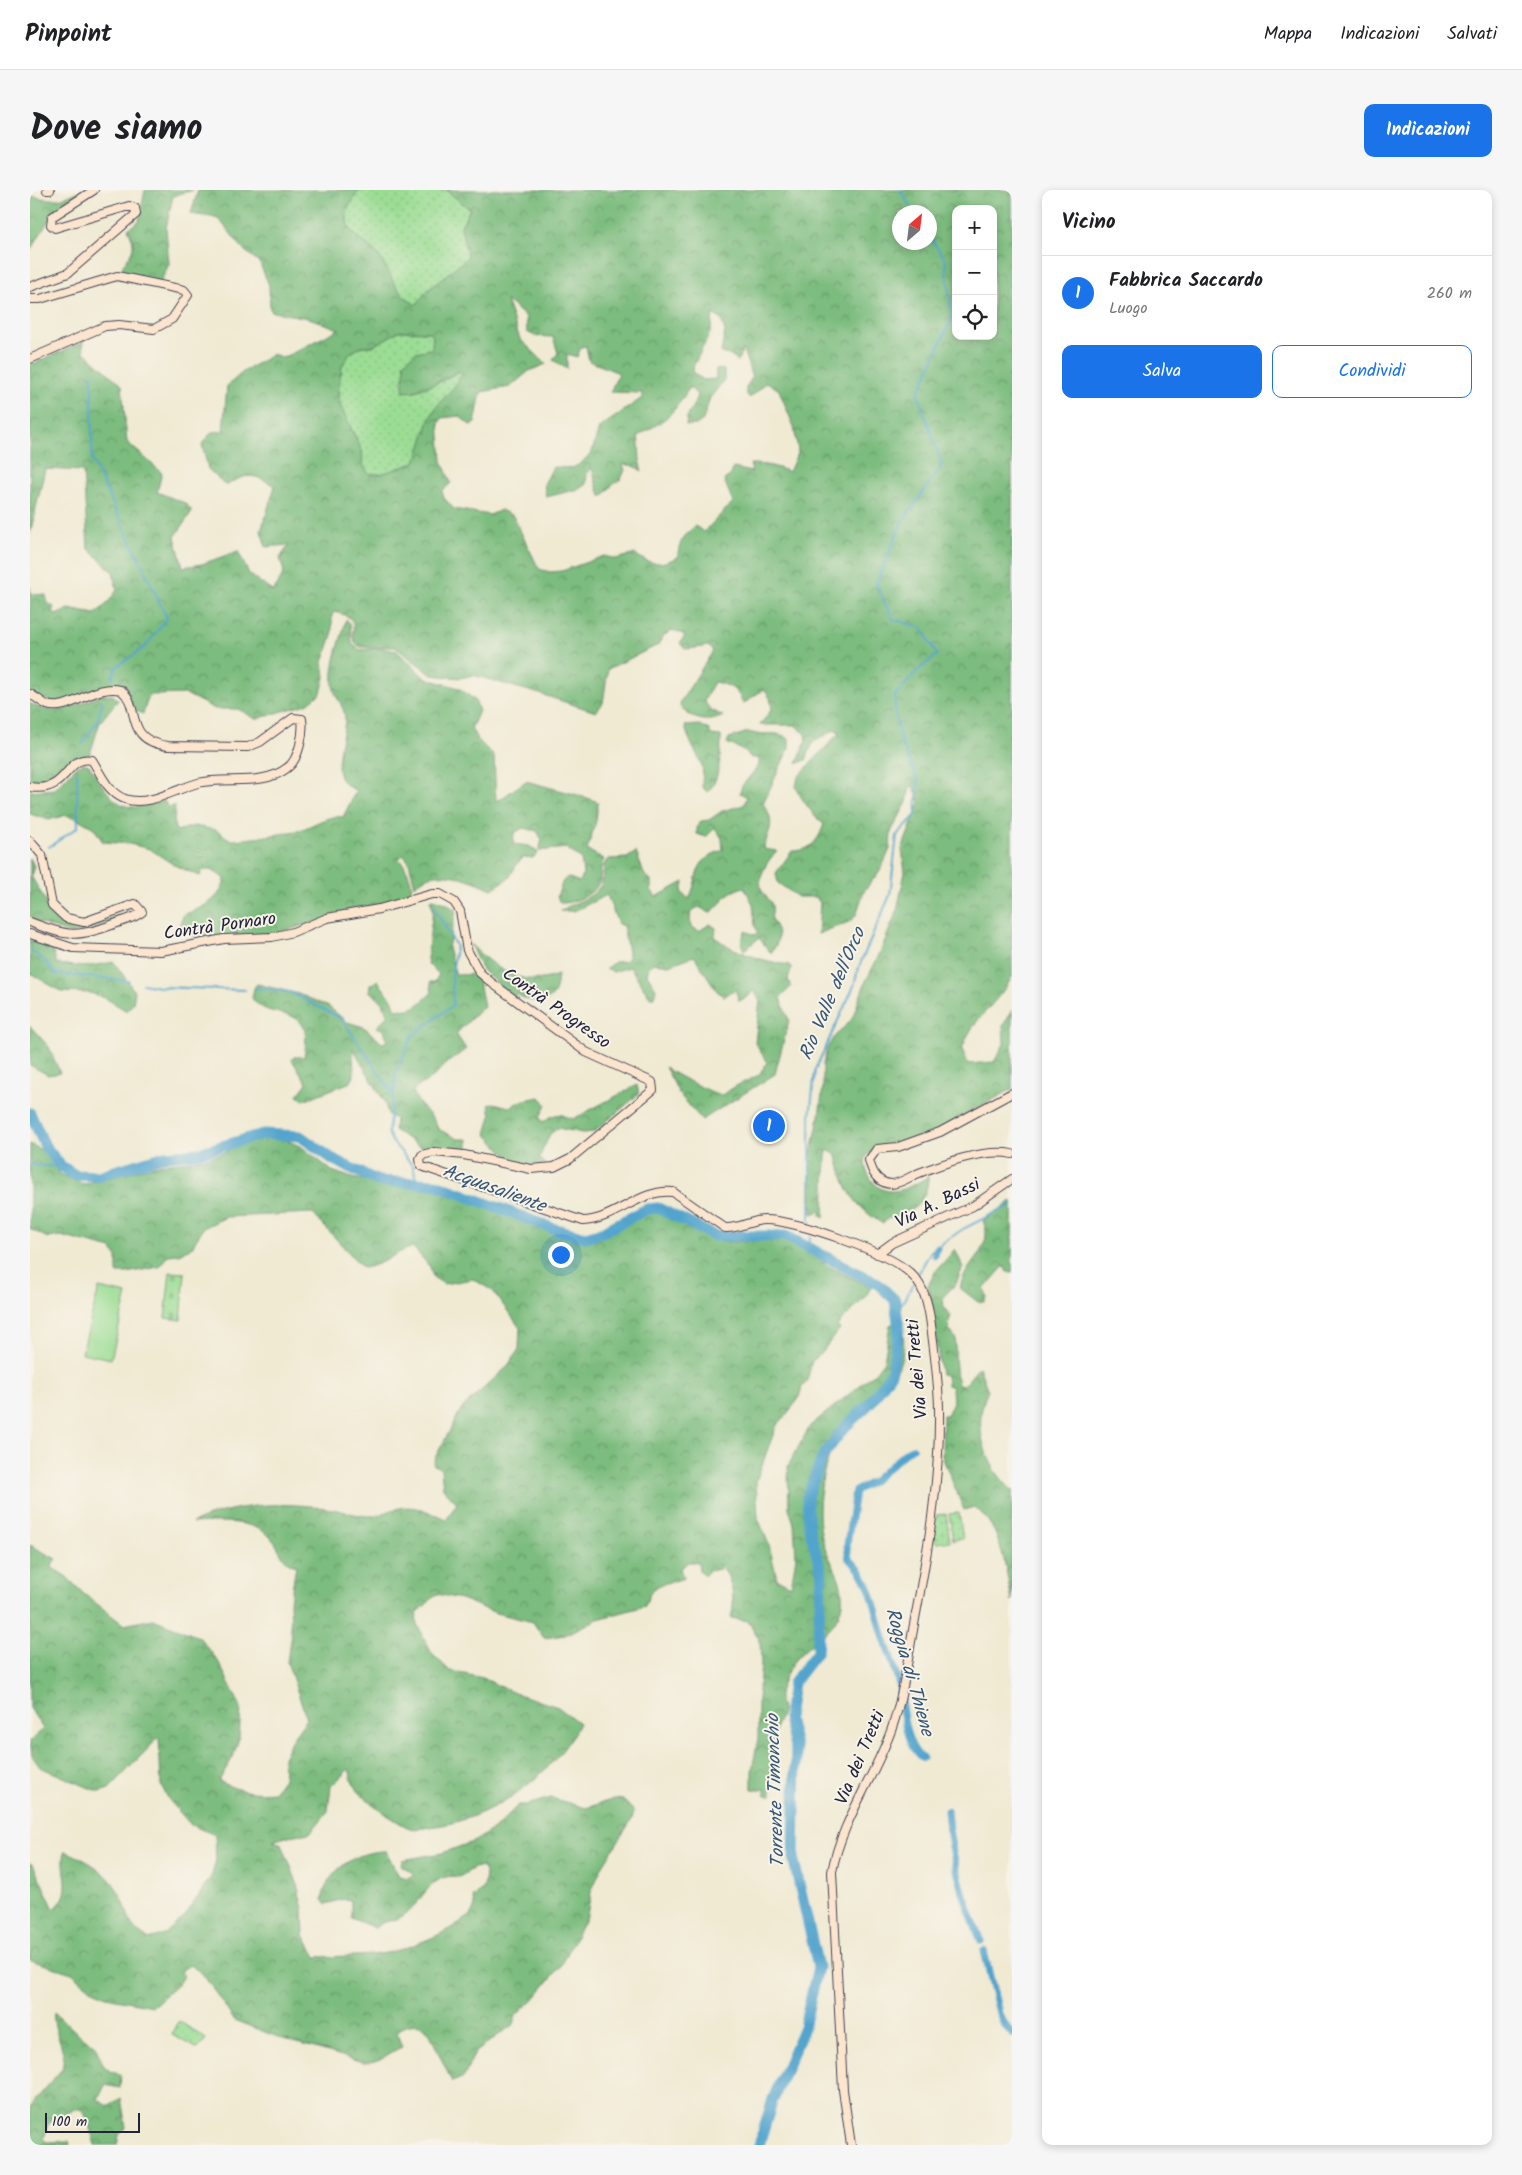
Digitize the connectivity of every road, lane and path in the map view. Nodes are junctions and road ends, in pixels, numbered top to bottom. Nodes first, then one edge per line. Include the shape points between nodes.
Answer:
1 (94, 190) edge
2 (30, 287) edge
3 (30, 299) edge
4 (30, 360) edge
5 (30, 694) edge
6 (30, 787) edge
7 (30, 841) edge
8 (412, 898) joint
9 (30, 922) edge
10 (30, 934) edge
11 (1012, 1093) edge
12 (1012, 1154) edge
13 (1012, 1180) edge
14 (824, 1232) joint
15 (877, 1254) junction
16 (851, 2145) edge

1 - 2 street via 60,210 52,217 51,225 56,228 129,206 135,208 136,214 68,273
3 - 4 street via 40,299 117,276 184,290 187,298 172,319 154,329 105,326
5 - 6 street via 48,705 57,706 103,688 121,690 142,734 158,745 168,746 248,747 293,718 302,719 298,750 292,763 280,774 266,778 199,783 137,802 113,793 92,760 84,758 79,759 58,783 48,788
7 - 9 street, Contrà Pornaro via 42,856 52,905 66,918 84,922 135,904 142,912 102,929 75,936
8 - 10 street, Contrà Pornaro via 379,909 327,918 272,937 224,939 161,950 73,948
8 - 14 street, Contrà Progresso via 440,894 454,902 464,922 467,950 480,973 586,1052 653,1085 648,1096 562,1164 531,1169 434,1152 422,1155 422,1166 583,1221 600,1218 653,1194 668,1191 686,1199 725,1228 772,1220
11 - 12 street, Via A. Bassi via 940,1132 898,1147 877,1149 870,1160 876,1177 895,1184 945,1162 992,1152
13 - 15 street, Via A. Bassi via 973,1206 892,1243
14 - 15 street, Via dei Tretti
15 - 16 street, Via dei Tretti via 910,1272 921,1287 926,1300 940,1412 933,1514 902,1694 884,1751 840,1843 832,1872 843,2090

